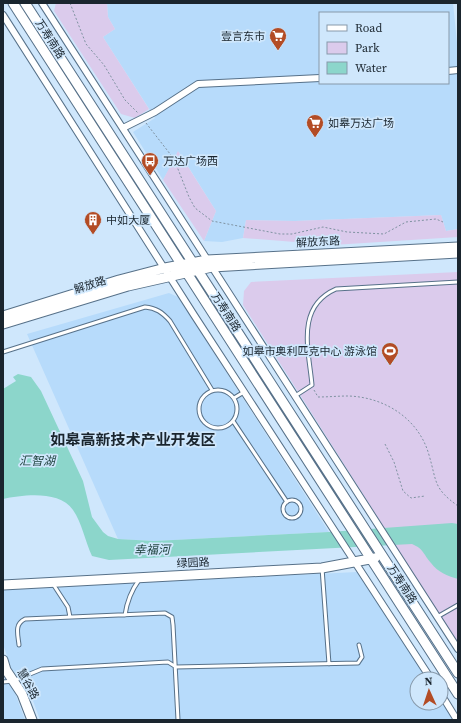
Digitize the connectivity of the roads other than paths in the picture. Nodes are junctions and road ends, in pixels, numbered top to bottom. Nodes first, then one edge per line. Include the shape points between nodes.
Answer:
1 (13, 3) edge
2 (25, 3) edge
3 (42, 3) edge
4 (3, 15) edge
5 (319, 78) edge
6 (123, 128) junction
7 (458, 247) edge
8 (458, 253) edge
9 (209, 263) junction
10 (180, 264) junction
11 (195, 266) junction
12 (167, 272) junction
13 (186, 273) junction
14 (458, 282) edge
15 (3, 316) edge
16 (3, 324) edge
17 (3, 352) edge
18 (212, 390) junction
19 (244, 392) junction
20 (295, 396) junction
21 (234, 398) junction
22 (233, 421) junction
23 (288, 502) junction
24 (383, 557) junction
25 (371, 558) junction
26 (356, 562) junction
27 (322, 568) junction
28 (142, 577) junction
29 (52, 582) junction
30 (3, 585) edge
31 (458, 605) edge
32 (125, 614) junction
33 (70, 617) junction
34 (437, 617) junction
35 (19, 645) dead end
36 (359, 645) dead end
37 (458, 649) edge
38 (3, 660) edge
39 (329, 664) junction
40 (176, 667) junction
41 (426, 671) edge
42 (458, 673) edge
43 (13, 681) junction
44 (3, 682) edge
45 (458, 694) edge
46 (449, 706) edge
47 (32, 720) edge
48 (178, 720) edge
49 (458, 720) edge

1 - 10 main road, 万寿南路
2 - 11 main road, 万寿南路
3 - 6 street
4 - 12 street
5 - 6 street via 198,84 143,119
6 - 9 street
7 - 9 main road, 解放东路
8 - 9 main road, 解放东路
9 - 11 main road, 解放东路
9 - 20 street
10 - 11 main road, 解放东路
10 - 12 main road, 解放路
10 - 13 main road, 万寿南路
11 - 13 main road, 解放东路
11 - 24 main road, 万寿南路
12 - 13 main road, 解放路
12 - 15 main road, 解放路
12 - 16 main road, 解放路
12 - 19 street
13 - 25 main road, 万寿南路
14 - 20 lane via 336,289 325,294 308,322 307,351 312,385
17 - 18 lane via 145,307 155,308 164,313 170,321
18 - 21 lane via 224,391
18 - 22 lane via 199,403 204,422 209,426 222,428
19 - 21 lane
19 - 26 street
20 - 34 street
21 - 22 lane via 237,410
22 - 23 lane
23 - 23 lane via 293,500 300,505 301,511 296,518 290,518 283,512 283,506
24 - 25 main road, 绿园路
24 - 42 main road, 万寿南路
25 - 26 main road, 绿园路
25 - 45 main road, 万寿南路
26 - 27 main road, 绿园路
26 - 41 street
27 - 28 main road, 绿园路
27 - 39 lane
28 - 29 main road, 绿园路
28 - 32 lane via 132,589 126,603
29 - 30 main road, 绿园路
29 - 33 lane via 68,608
31 - 34 lane
32 - 33 lane
32 - 40 lane via 165,613 172,617
33 - 35 lane via 20,621 17,625
34 - 37 street
36 - 39 lane via 362,657 358,663
38 - 43 main road, 慧谷路
39 - 40 lane
40 - 43 lane via 168,662 42,669
40 - 48 lane
43 - 44 lane
43 - 47 main road, 慧谷路 via 22,694
46 - 49 street

